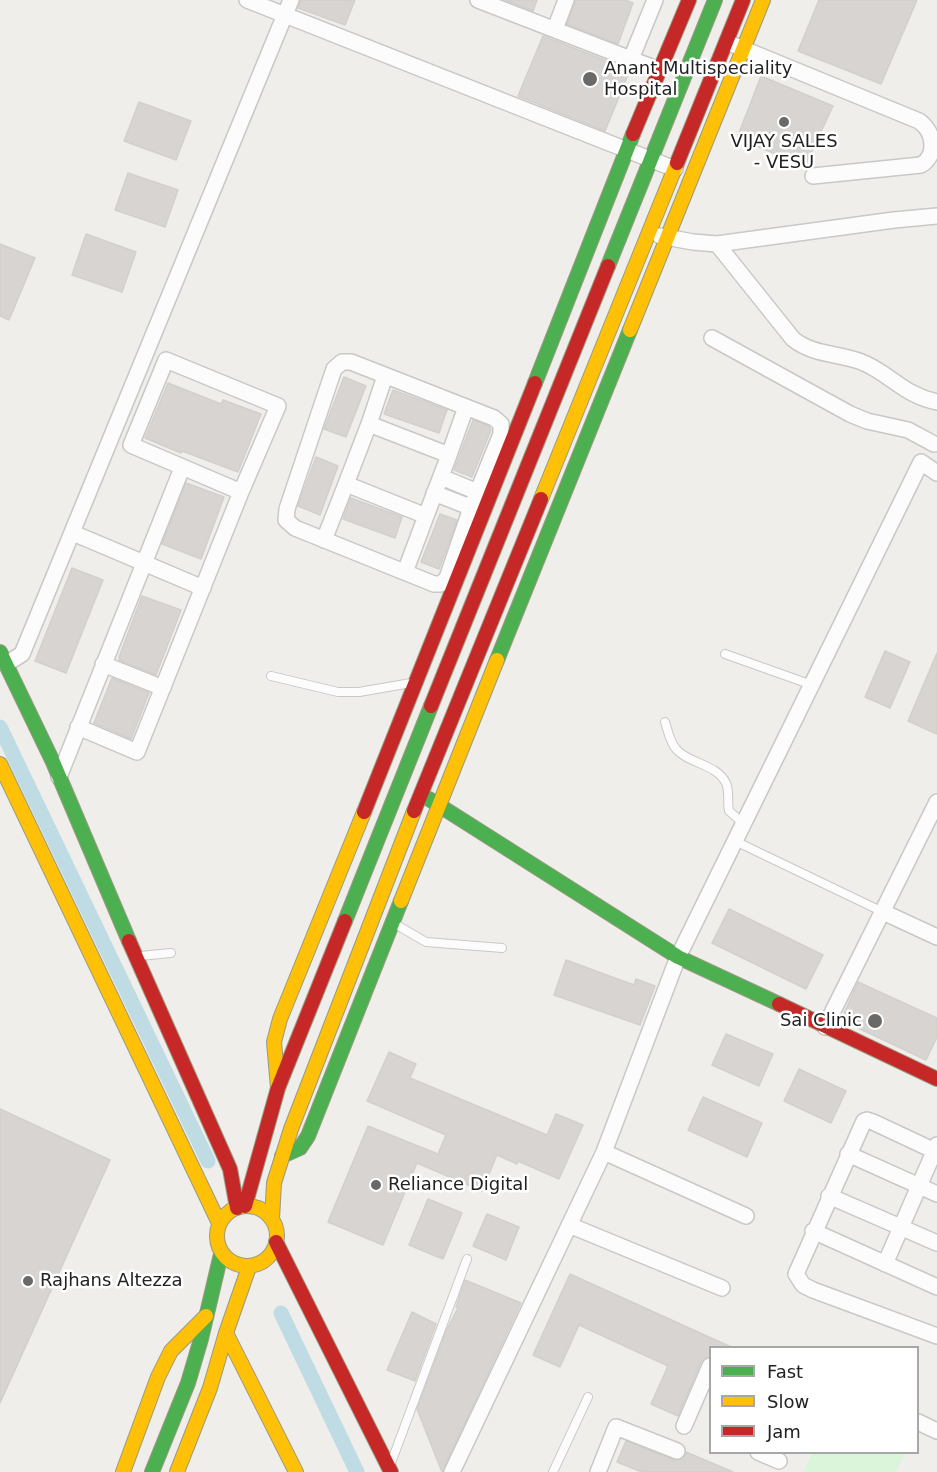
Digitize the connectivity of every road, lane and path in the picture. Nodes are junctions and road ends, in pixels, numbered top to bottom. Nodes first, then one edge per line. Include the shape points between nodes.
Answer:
1 (291, 0) edge
2 (478, 0) edge
3 (566, 0) edge
4 (654, 0) edge
5 (689, 0) edge
6 (715, 0) edge
7 (743, 0) edge
8 (763, 0) edge
9 (253, 1) edge
10 (285, 15) junction
11 (555, 29) junction
12 (726, 41) junction
13 (743, 48) junction
14 (631, 59) junction
15 (659, 70) junction
16 (628, 151) junction
17 (650, 160) junction
18 (675, 170) junction
19 (813, 176) dead end
20 (937, 216) edge
21 (649, 233) junction
22 (668, 237) junction
23 (717, 244) junction
24 (712, 338) dead end
25 (385, 376) junction
26 (937, 402) edge
27 (466, 407) junction
28 (369, 424) junction
29 (935, 443) edge
30 (449, 456) junction
31 (921, 462) junction
32 (182, 468) junction
33 (937, 473) edge
34 (441, 477) junction
35 (346, 484) junction
36 (241, 492) junction
37 (434, 493) junction
38 (484, 494) junction
39 (477, 510) junction
40 (426, 516) junction
41 (73, 533) junction
42 (324, 540) junction
43 (139, 561) junction
44 (405, 572) junction
45 (203, 588) junction
46 (725, 654) dead end
47 (3, 658) edge
48 (103, 664) junction
49 (271, 676) dead end
50 (415, 682) junction
51 (812, 685) junction
52 (163, 688) junction
53 (665, 723) dead end
54 (74, 732) junction
55 (0, 764) edge
56 (57, 772) junction
57 (400, 782) junction
58 (421, 794) junction
59 (937, 802) edge
60 (440, 806) junction
61 (744, 824) junction
62 (932, 827) edge
63 (735, 841) junction
64 (883, 912) junction
65 (394, 923) junction
66 (937, 937) edge
67 (502, 948) dead end
68 (171, 953) dead end
69 (136, 956) junction
70 (678, 957) junction
71 (825, 1027) junction
72 (937, 1078) edge
73 (278, 1088) junction
74 (936, 1149) edge
75 (604, 1152) junction
76 (848, 1154) junction
77 (282, 1156) junction
78 (919, 1186) junction
79 (937, 1194) edge
80 (829, 1196) junction
81 (241, 1207) junction
82 (746, 1216) dead end
83 (272, 1219) junction
84 (219, 1223) junction
85 (569, 1225) junction
86 (901, 1227) junction
87 (813, 1231) junction
88 (276, 1242) junction
89 (937, 1243) edge
90 (221, 1254) junction
91 (467, 1259) dead end
92 (885, 1264) junction
93 (249, 1267) junction
94 (937, 1287) edge
95 (722, 1288) dead end
96 (206, 1316) junction
97 (226, 1333) junction
98 (936, 1333) edge
99 (709, 1370) edge
100 (588, 1397) dead end
101 (919, 1422) edge
102 (684, 1426) dead end
103 (937, 1431) edge
104 (677, 1451) dead end
105 (762, 1454) edge
106 (779, 1462) edge
107 (180, 1469) edge
108 (390, 1469) edge
109 (123, 1472) edge
110 (152, 1472) edge
111 (296, 1472) edge
112 (452, 1472) edge
113 (553, 1472) edge
114 (598, 1472) edge

1 - 10 street
2 - 11 street
3 - 11 street
4 - 14 street
5 - 15 street
6 - 17 street
7 - 12 street
8 - 13 street
9 - 10 street
10 - 16 street
10 - 41 street
11 - 14 street
12 - 13 street
12 - 18 street
13 - 19 street via 919,120 931,131 935,142 933,157 921,165
13 - 22 street
14 - 15 street
15 - 16 street
16 - 17 street
16 - 38 street
17 - 18 street
17 - 57 street
18 - 21 street
20 - 23 street
21 - 22 street
21 - 58 street
22 - 23 street
22 - 60 street
23 - 26 street via 801,345 862,362 908,392
24 - 29 street via 850,414 908,430
25 - 27 street
25 - 28 street
25 - 42 street via 351,362 342,362 334,369 286,519 295,528
27 - 30 street
27 - 38 street via 501,424
28 - 30 street
28 - 35 street
29 - 31 street
30 - 34 street
31 - 33 street
31 - 51 street
32 - 36 street
32 - 36 street via 131,445 166,360 278,406
32 - 43 street
34 - 37 street
34 - 38 street
35 - 40 street
35 - 42 street
36 - 45 street
37 - 39 street
37 - 40 street
38 - 39 street
39 - 44 street via 441,584
39 - 50 street
40 - 44 street
41 - 43 street
41 - 47 street via 22,654
42 - 44 street
43 - 45 street
43 - 48 street
43 - 54 street
45 - 52 street
46 - 51 lane
47 - 56 street
48 - 52 street
48 - 54 street
49 - 50 lane via 338,692
50 - 73 street via 280,1019 274,1042
51 - 61 street
52 - 54 street via 137,752
53 - 61 lane via 676,749 721,776 728,787 729,812
54 - 56 street
55 - 84 street
56 - 69 street
57 - 58 street
57 - 73 street
58 - 60 street
58 - 77 street
59 - 62 street
60 - 65 street
60 - 70 street
61 - 63 street
62 - 64 street
63 - 64 lane
63 - 70 street
64 - 66 street
64 - 71 street
65 - 67 lane via 426,942
65 - 77 street via 308,1136 300,1148
68 - 69 lane
69 - 81 street via 230,1169
70 - 71 street
70 - 75 street
71 - 72 street
73 - 81 street
74 - 76 street via 867,1120
74 - 78 street
75 - 82 street
75 - 85 street
76 - 78 street
76 - 80 street
77 - 83 street via 274,1183
78 - 79 street
78 - 86 street
80 - 86 street
80 - 87 street
81 - 83 street via 260,1209
81 - 84 street via 230,1211
83 - 88 street
84 - 90 street via 216,1239
85 - 95 street
85 - 112 street
86 - 89 street
86 - 92 street
87 - 92 street
87 - 98 street via 796,1274 803,1285
88 - 93 street via 264,1262
88 - 108 street
90 - 93 street via 233,1264
90 - 96 street
91 - 108 lane
92 - 94 street
93 - 97 street
96 - 109 street via 171,1351
96 - 110 street via 188,1383
97 - 107 street
97 - 111 street
99 - 102 street
100 - 113 lane
101 - 103 street
104 - 114 street via 616,1427
105 - 106 street

